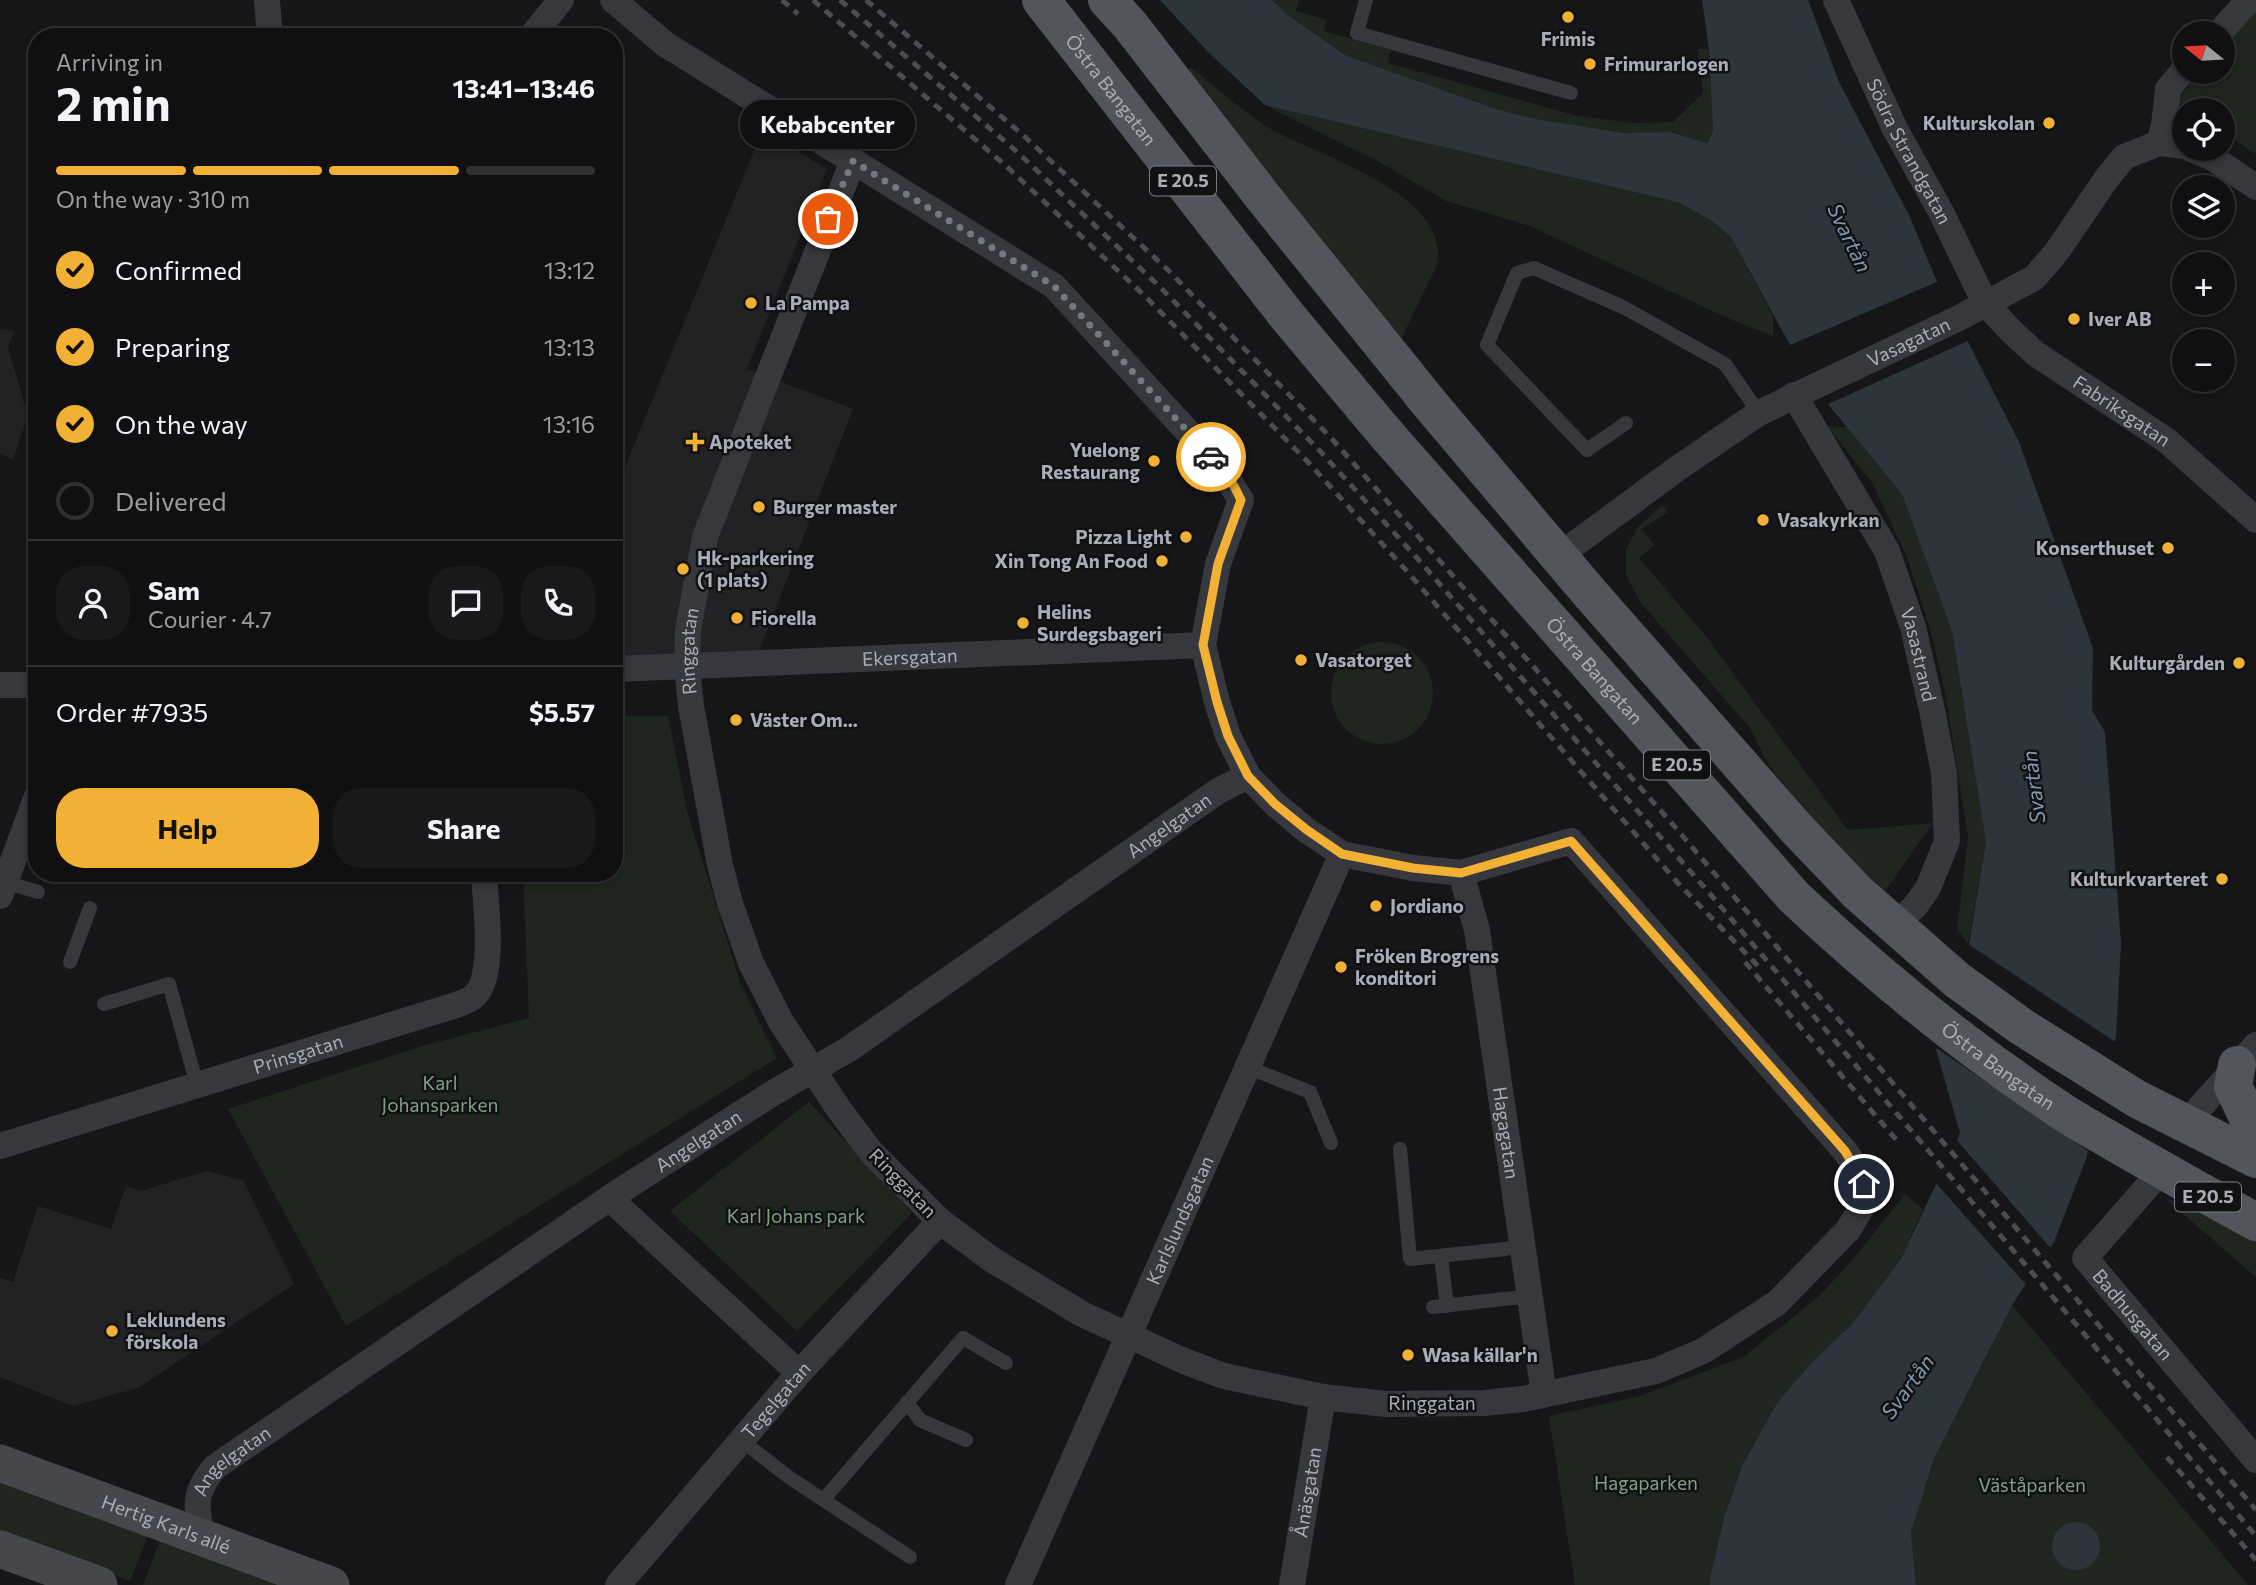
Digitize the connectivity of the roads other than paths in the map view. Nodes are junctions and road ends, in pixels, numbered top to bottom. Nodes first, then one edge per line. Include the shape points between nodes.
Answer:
1 (267, 0) edge
2 (561, 0) edge
3 (613, 0) edge
4 (1041, 0) edge
5 (1107, 0) edge
6 (1366, 0) edge
7 (1836, 0) edge
8 (2249, 0) edge
9 (2231, 21) edge
10 (269, 28) edge
11 (538, 28) edge
12 (2172, 84) edge
13 (1571, 93) dead end
14 (2171, 145) edge
15 (853, 161) junction
16 (2216, 161) edge
17 (2256, 187) edge
18 (1985, 303) junction
19 (1804, 390) junction
20 (1759, 413) junction
21 (1626, 423) dead end
22 (2252, 506) edge
23 (1560, 555) junction
24 (1522, 586) junction
25 (1203, 645) junction
26 (687, 666) junction
27 (623, 669) edge
28 (0, 685) edge
29 (28, 685) edge
30 (1248, 776) junction
31 (28, 821) edge
32 (1342, 854) junction
33 (1461, 873) junction
34 (484, 882) edge
35 (3, 889) edge
36 (38, 892) dead end
37 (90, 908) dead end
38 (1895, 926) junction
39 (70, 962) dead end
40 (104, 1004) dead end
41 (2246, 1055) edge
42 (1247, 1067) junction
43 (812, 1071) junction
44 (197, 1085) junction
45 (2184, 1125) junction
46 (2256, 1128) edge
47 (1331, 1143) dead end
48 (0, 1146) edge
49 (1400, 1149) dead end
50 (2256, 1159) edge
51 (2162, 1170) junction
52 (2256, 1170) edge
53 (614, 1195) junction
54 (940, 1221) junction
55 (2256, 1222) edge
56 (1522, 1244) junction
57 (1441, 1256) junction
58 (1530, 1296) junction
59 (1128, 1335) junction
60 (1006, 1363) dead end
61 (799, 1373) junction
62 (1544, 1395) junction
63 (1323, 1397) junction
64 (907, 1402) junction
65 (967, 1440) dead end
66 (742, 1441) junction
67 (2256, 1460) edge
68 (0, 1463) edge
69 (824, 1499) junction
70 (202, 1537) junction
71 (0, 1549) edge
72 (910, 1557) dead end
73 (99, 1585) edge
74 (331, 1585) edge
75 (618, 1585) edge
76 (1018, 1585) edge
77 (1292, 1585) edge

1 - 10 street
2 - 11 street
3 - 15 street via 665,44
4 - 24 main road, Östra Bangatan / E 20.5 via 1288,317
5 - 23 main road, E 20.5 via 1376,338
6 - 13 lane via 1357,33
7 - 18 street, Södra Strandgatan via 1895,129
8 - 9 street
12 - 14 street, Vasagatan via 2164,125
14 - 18 street, Vasagatan via 2124,158 2035,278
15 - 25 street via 1054,286 1234,486 1241,500 1218,564
15 - 26 street, Ringgatan via 705,537 688,630
16 - 17 street
18 - 19 street, Vasagatan
18 - 22 street, Fabriksgatan via 2036,354 2166,440
19 - 20 street, Vasagatan
19 - 38 street, Vasastrand via 1887,551 1913,627 1944,773 1947,841 1928,888
20 - 21 lane via 1725,364 1623,307 1534,268 1517,273 1487,345 1587,450
20 - 23 street, Vasagatan
23 - 24 main road
23 - 38 main road, E 20.5 via 1796,828
24 - 51 main road, Östra Bangatan / E 20.5 via 1794,897 1838,939 1942,1027 2056,1108
25 - 26 street, Ekersgatan
25 - 30 street via 1228,736
26 - 27 street, Ekersgatan
26 - 43 street, Ringgatan via 730,903 751,963
28 - 29 street
30 - 32 street via 1296,822
30 - 43 street, Angelgatan via 1218,791
31 - 35 street
32 - 33 street
32 - 42 street, Karlslundsgatan
33 - 56 street, Hagagatan via 1477,930
33 - 62 street, Ringgatan via 1571,841 1845,1151 1867,1193 1848,1230 1777,1303 1703,1351 1656,1371
34 - 44 street, Prinsgatan via 488,965 475,996
35 - 36 lane
37 - 39 lane
38 - 45 main road, E 20.5 via 1957,980 2022,1027
40 - 44 lane via 169,984
41 - 45 street
41 - 46 main road via 2233,1086
42 - 47 lane via 1310,1092
42 - 59 street, Karlslundsgatan
43 - 53 street, Angelgatan
43 - 54 street, Ringgatan via 871,1152
44 - 48 street, Prinsgatan
45 - 50 main road, E 20.5
45 - 51 main road
49 - 57 lane via 1410,1259
51 - 52 main road via 2197,1156 2248,1173
51 - 55 main road, Östra Bangatan / E 20.5
51 - 67 street, Badhusgatan via 2085,1258
53 - 61 street via 620,1208
53 - 70 street, Angelgatan via 215,1467 204,1480 196,1504
54 - 59 street, Ringgatan via 1041,1290
54 - 61 street, Tegelgatan
56 - 57 lane
56 - 58 street, Hagagatan
57 - 58 lane via 1440,1307
58 - 62 street, Hagagatan
59 - 63 street, Ringgatan via 1224,1376
59 - 76 street, Karlslundsgatan
60 - 64 lane via 963,1338
61 - 66 street, Tegelgatan
62 - 63 street, Ringgatan via 1470,1403 1386,1404
63 - 77 street, Ånäsgatan
64 - 65 lane via 920,1420
64 - 69 lane
66 - 69 lane
66 - 75 street, Tegelgatan
68 - 70 main road, Hertig Karls allé
69 - 72 lane
70 - 74 main road, Hertig Karls allé
71 - 73 main road

